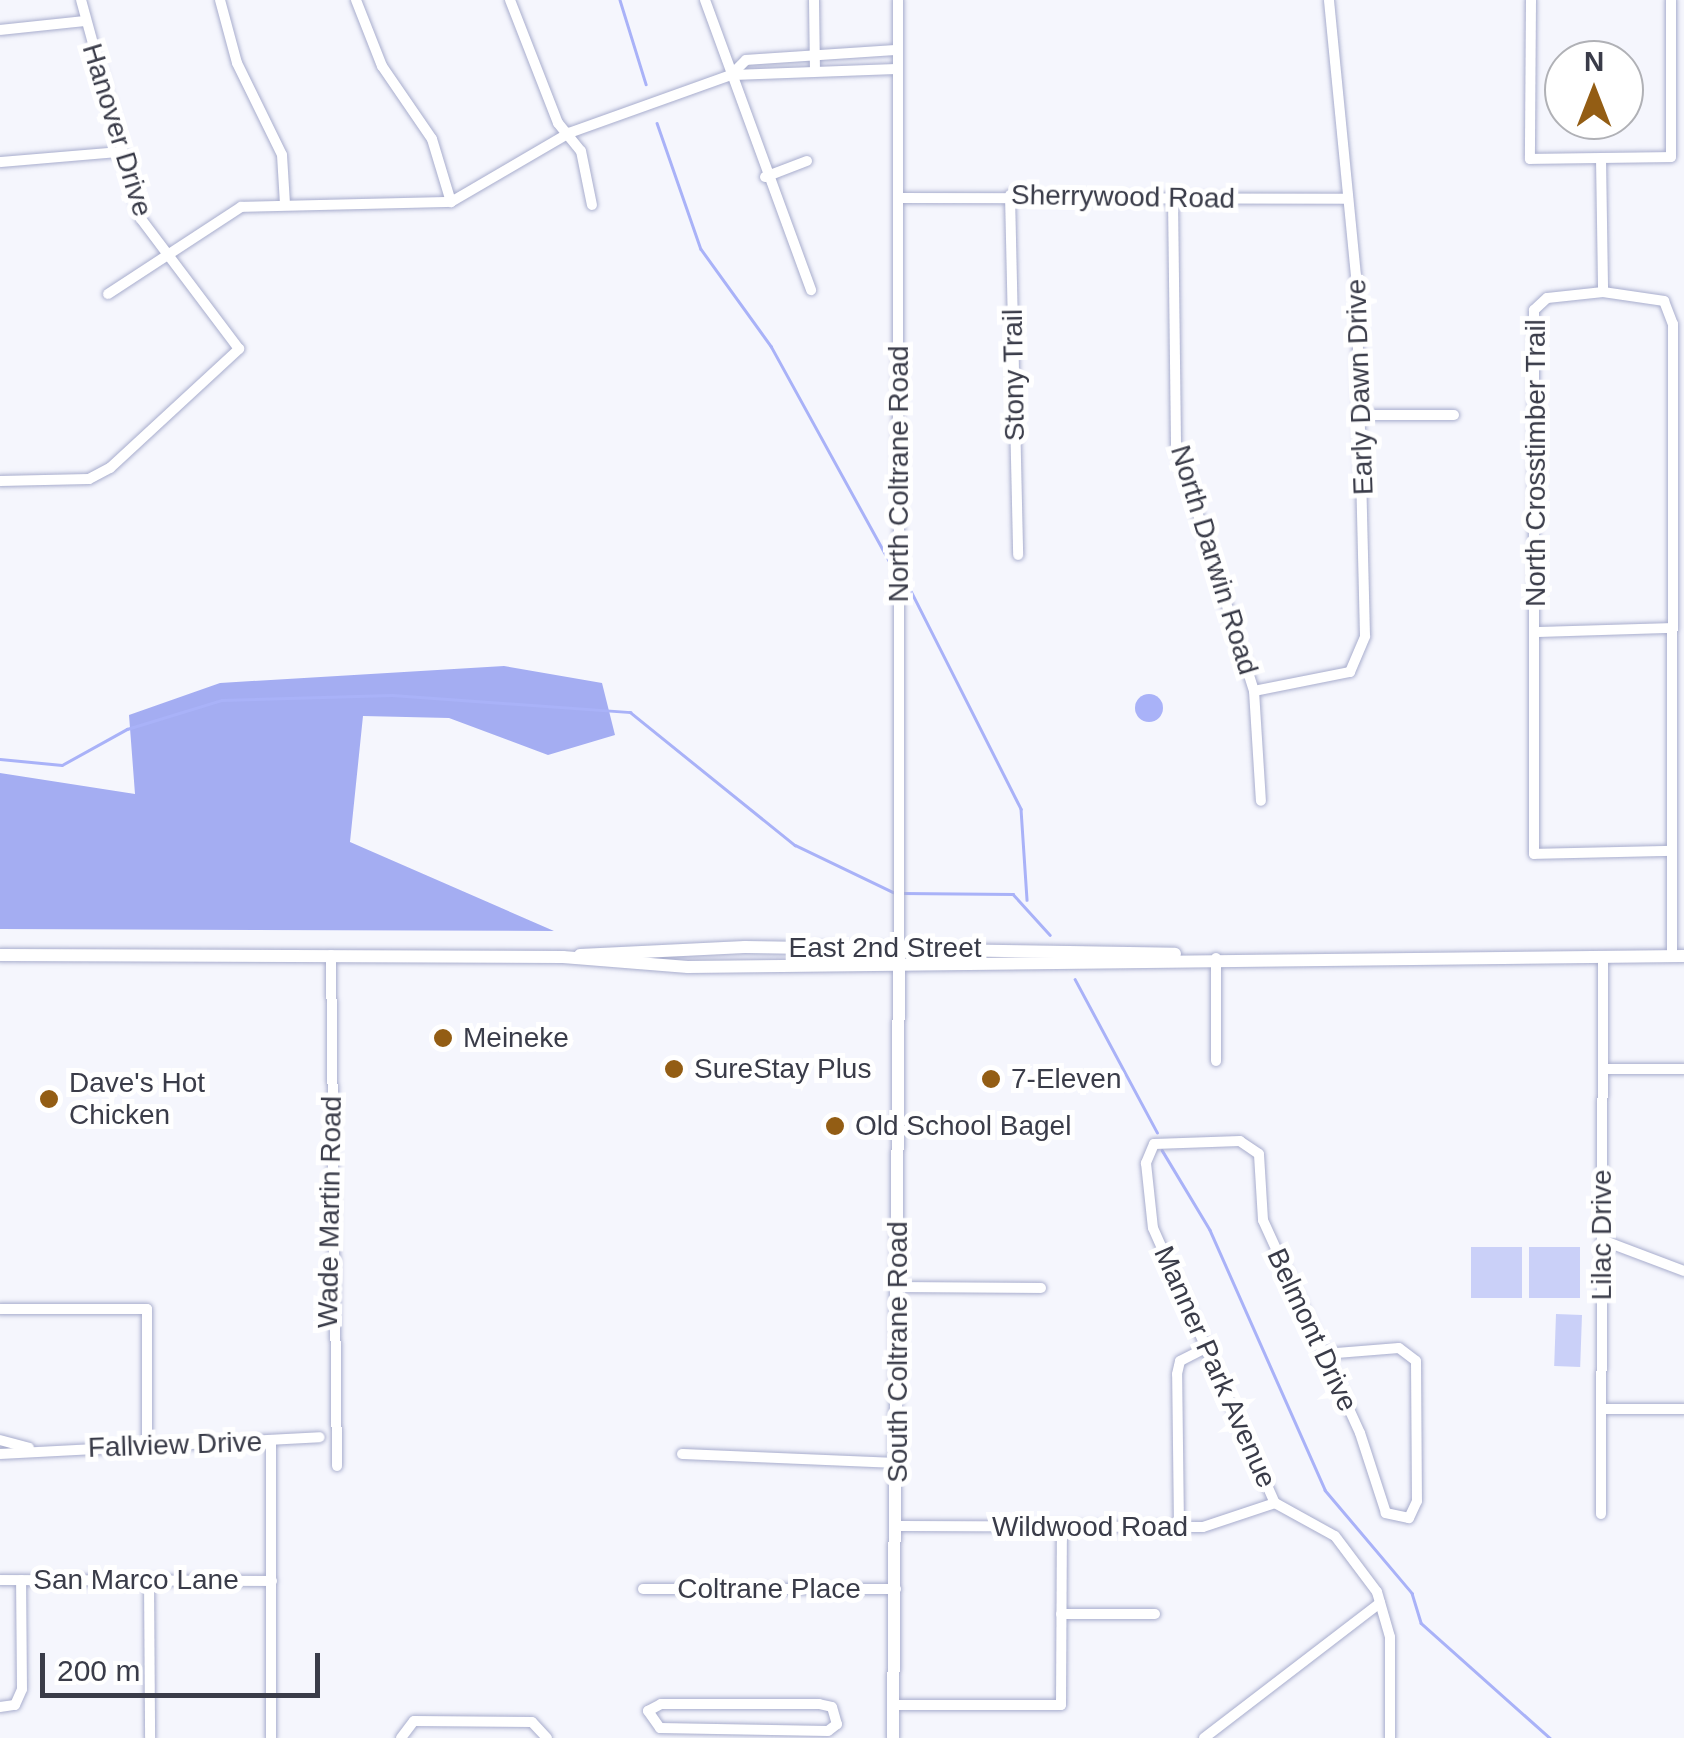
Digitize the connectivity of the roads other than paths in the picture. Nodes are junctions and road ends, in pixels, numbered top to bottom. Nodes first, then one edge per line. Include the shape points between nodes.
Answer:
1 (81, 0) edge
2 (220, 0) edge
3 (356, 0) edge
4 (510, 0) edge
5 (705, 0) edge
6 (814, 0) edge
7 (898, 0) edge
8 (1329, 0) edge
9 (1531, 0) edge
10 (1671, 0) edge
11 (86, 22) junction
12 (0, 30) edge
13 (814, 50) junction
14 (898, 50) junction
15 (815, 68) junction
16 (898, 69) junction
17 (731, 75) junction
18 (569, 133) junction
19 (119, 152) junction
20 (1601, 158) junction
21 (0, 162) edge
22 (807, 162) dead end
23 (765, 177) junction
24 (1010, 194) junction
25 (900, 198) junction
26 (1173, 198) junction
27 (1346, 199) junction
28 (451, 202) junction
29 (285, 204) junction
30 (592, 205) dead end
31 (164, 255) junction
32 (811, 290) dead end
33 (1603, 292) junction
34 (108, 294) dead end
35 (1364, 415) junction
36 (1454, 415) dead end
37 (0, 481) edge
38 (1018, 554) dead end
39 (1669, 628) junction
40 (1535, 632) junction
41 (1254, 692) junction
42 (1262, 801) dead end
43 (1670, 850) junction
44 (745, 947) junction
45 (899, 948) junction
46 (0, 955) edge
47 (330, 956) junction
48 (1602, 956) junction
49 (1678, 956) edge
50 (563, 957) junction
51 (1212, 957) junction
52 (900, 966) junction
53 (688, 967) junction
54 (1216, 1061) dead end
55 (1603, 1068) junction
56 (1684, 1068) edge
57 (1252, 1144) joint
58 (1602, 1240) junction
59 (1684, 1271) edge
60 (898, 1287) junction
61 (1040, 1288) dead end
62 (0, 1309) edge
63 (1206, 1348) junction
64 (1324, 1354) junction
65 (1602, 1409) junction
66 (1684, 1409) edge
67 (320, 1437) dead end
68 (0, 1440) edge
69 (271, 1442) junction
70 (29, 1448) junction
71 (147, 1448) junction
72 (0, 1454) edge
73 (682, 1454) dead end
74 (898, 1463) junction
75 (337, 1466) dead end
76 (1275, 1504) junction
77 (1602, 1514) dead end
78 (899, 1526) junction
79 (1062, 1527) junction
80 (1179, 1527) junction
81 (0, 1580) edge
82 (20, 1580) junction
83 (149, 1580) junction
84 (272, 1581) junction
85 (643, 1589) dead end
86 (896, 1589) junction
87 (1380, 1603) junction
88 (1061, 1614) junction
89 (1154, 1614) dead end
90 (893, 1705) junction
91 (0, 1707) edge
92 (744, 1734) edge
93 (150, 1738) edge
94 (271, 1738) edge
95 (401, 1738) edge
96 (546, 1738) edge
97 (893, 1738) edge
98 (1204, 1738) edge
99 (1390, 1738) edge

1 - 11 street, Hanover Drive
2 - 29 street via 237,63 282,155
3 - 28 street via 382,66 432,139
4 - 18 street via 521,44
5 - 17 street
6 - 13 street
7 - 14 street, North Coltrane Road
8 - 27 street, Early Dawn Drive
9 - 20 street via 1530,159
10 - 20 street via 1671,157
11 - 12 street
11 - 19 street, Hanover Drive
13 - 14 street
13 - 15 street
13 - 17 street via 746,60
14 - 16 street, North Coltrane Road
15 - 16 street
15 - 17 street
16 - 25 street, North Coltrane Road
17 - 18 street
17 - 23 street
18 - 28 street
18 - 30 street via 592,180
19 - 21 street
19 - 31 street, Hanover Drive
20 - 33 street
22 - 23 street
23 - 32 street
24 - 25 street, Sherrywood Road
24 - 26 street, Sherrywood Road
24 - 38 street, Stony Trail
25 - 45 street, North Coltrane Road
26 - 27 street, Sherrywood Road
26 - 41 street, North Darwin Road via 1176,445
27 - 35 street, Early Dawn Drive
28 - 29 street
29 - 31 street via 241,207
31 - 34 street
31 - 37 street, Hanover Drive via 239,350 110,468 89,478
33 - 39 street, North Crosstimber Trail via 1657,299 1670,313
33 - 40 street, North Crosstimber Trail via 1547,298 1534,310
35 - 36 street
35 - 41 street, Early Dawn Drive via 1360,663 1317,683
39 - 40 street
39 - 43 street, North Crosstimber Trail
40 - 43 street, North Crosstimber Trail via 1534,854
41 - 42 street, North Darwin Road
43 - 49 street, North Crosstimber Trail
44 - 45 main road, East 2nd Street
44 - 50 main road, East 2nd Street
44 - 53 main road
45 - 51 main road, East 2nd Street
45 - 52 main road, South Coltrane Road
46 - 47 main road, East 2nd Street
47 - 50 main road, East 2nd Street
47 - 75 street, Wade Martin Road
48 - 49 main road, East 2nd Street
48 - 51 main road, East 2nd Street
48 - 55 street, Lilac Drive
50 - 53 main road, East 2nd Street
51 - 52 main road, East 2nd Street
51 - 54 street
52 - 53 main road, East 2nd Street
52 - 60 main road, South Coltrane Road
55 - 56 street
55 - 58 street, Lilac Drive
57 - 63 street, Manner Park Avenue via 1154,1144 1148,1215
57 - 64 street, Belmont Drive via 1263,1220
58 - 59 street
58 - 65 street, Lilac Drive
60 - 61 street
60 - 74 main road, South Coltrane Road
62 - 71 street via 147,1309
63 - 76 street, Manner Park Avenue
63 - 80 street via 1180,1361 1177,1374
64 - 64 street, Belmont Drive via 1399,1348 1416,1361 1418,1501 1409,1518 1386,1513
65 - 66 street
65 - 77 street, Lilac Drive
67 - 69 street, Fallview Drive
68 - 70 street, Fallview Drive
69 - 71 street, Fallview Drive
69 - 84 street
70 - 71 street, Fallview Drive
70 - 72 street, Fallview Drive
73 - 74 street
74 - 78 main road, South Coltrane Road
76 - 80 street, Wildwood Road via 1231,1523
76 - 87 street, Manner Park Avenue via 1335,1536
78 - 79 street, Wildwood Road
78 - 86 main road, South Coltrane Road
79 - 80 street, Wildwood Road
79 - 88 street
81 - 82 street, San Marco Lane
82 - 83 street, San Marco Lane
82 - 91 street via 16,1705
83 - 84 street, San Marco Lane
83 - 93 street
84 - 94 street
85 - 86 street, Coltrane Place
86 - 90 main road, South Coltrane Road
87 - 98 street
87 - 99 street via 1390,1636
88 - 89 street
88 - 90 street via 1061,1706
90 - 97 main road, South Coltrane Road
92 - 92 street via 828,1731 837,1715 819,1704 648,1711 660,1728
95 - 96 street via 414,1721 532,1722

